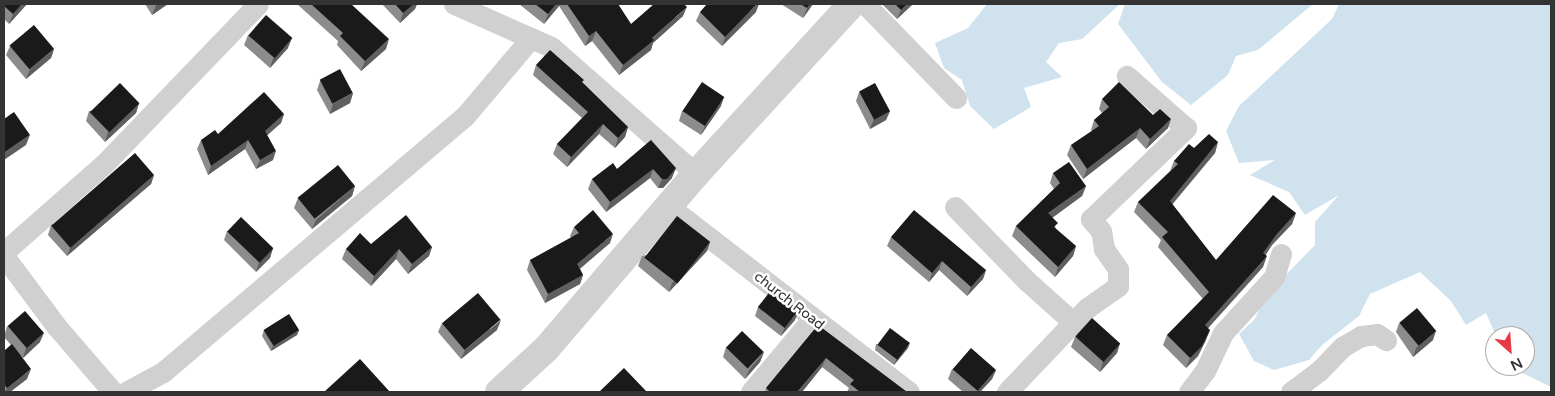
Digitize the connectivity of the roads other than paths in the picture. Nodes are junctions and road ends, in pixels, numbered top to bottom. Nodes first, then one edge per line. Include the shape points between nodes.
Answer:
1 (258, 4) edge
2 (454, 4) edge
3 (852, 4) edge
4 (865, 4) edge
5 (531, 38) junction
6 (1127, 76) dead end
7 (956, 98) dead end
8 (696, 174) junction
9 (955, 207) dead end
10 (671, 208) junction
11 (4, 254) edge
12 (1281, 254) dead end
13 (812, 319) junction
14 (1074, 323) junction
15 (1386, 340) dead end
16 (113, 392) edge
17 (126, 392) edge
18 (499, 392) edge
19 (750, 392) edge
20 (909, 392) edge
21 (1007, 392) edge
22 (1189, 392) edge
23 (1291, 392) edge

1 - 11 street via 106,162
2 - 5 street
3 - 8 street
4 - 7 street
5 - 8 street via 551,47
5 - 17 street via 465,116 163,372
6 - 14 street via 1186,128 1091,219 1101,230 1104,249 1118,269 1118,286 1087,308
8 - 10 street
9 - 14 street via 1027,281
10 - 13 street, church Road
10 - 18 street via 546,349
11 - 16 street via 57,327
12 - 22 street via 1274,277 1223,333 1205,371
13 - 19 street
13 - 20 street, church Road
14 - 21 street
15 - 23 street via 1378,334 1361,336 1342,347 1320,370

